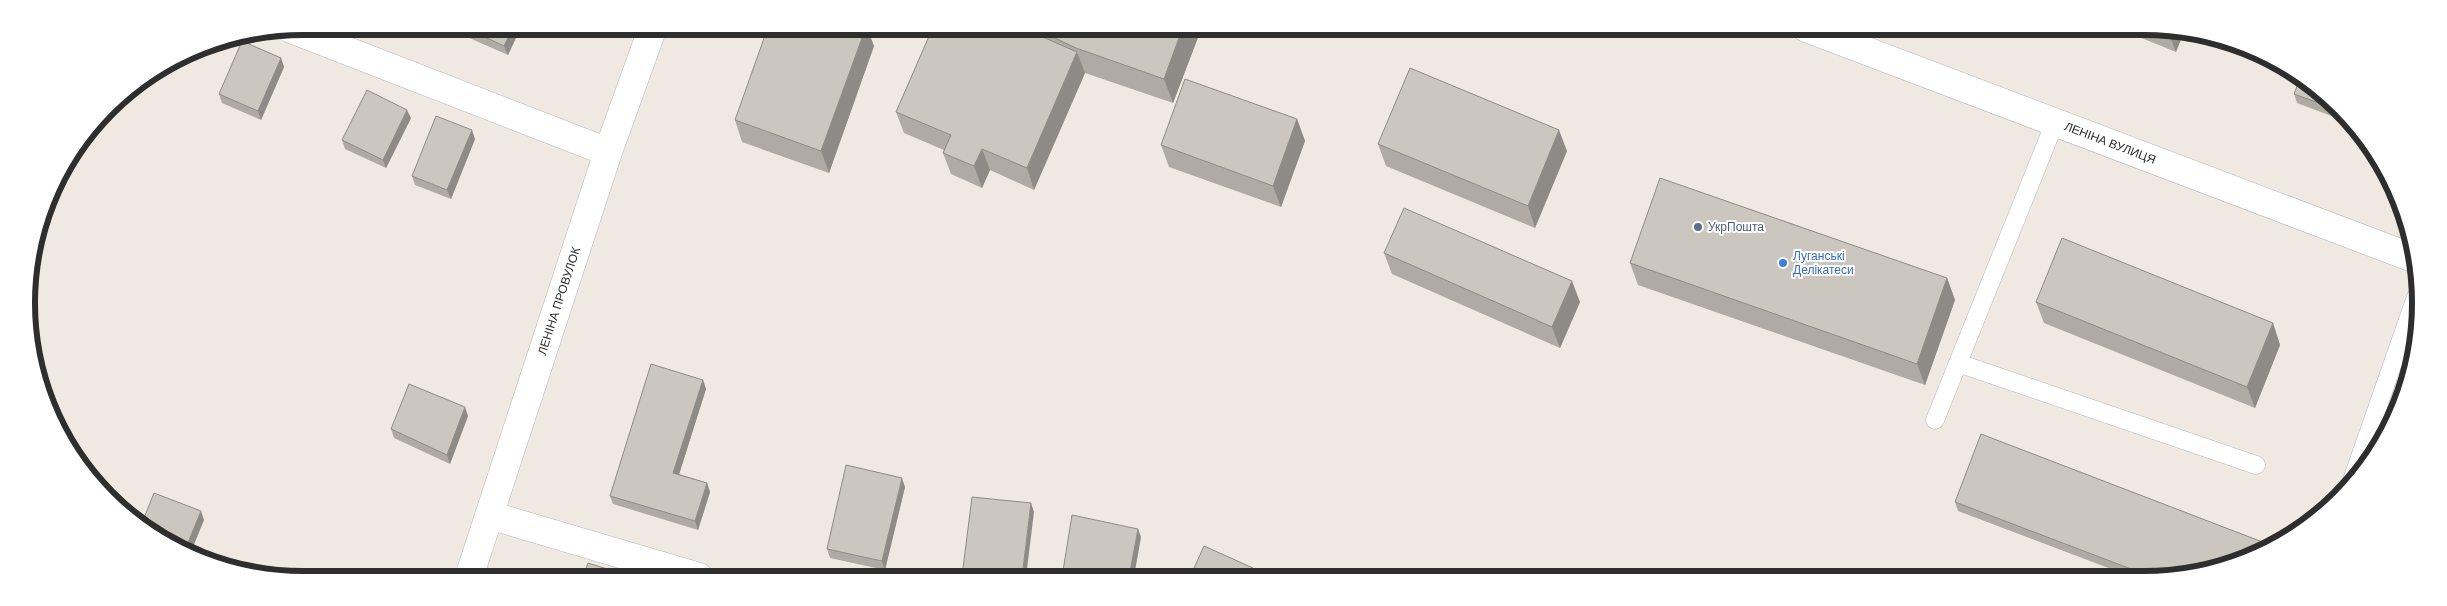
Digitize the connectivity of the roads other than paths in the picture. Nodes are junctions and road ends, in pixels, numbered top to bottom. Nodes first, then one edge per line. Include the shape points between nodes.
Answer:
1 (306, 35) edge
2 (650, 35) edge
3 (1825, 35) edge
4 (2055, 122) junction
5 (608, 152) junction
6 (2408, 256) edge
7 (2412, 310) edge
8 (1958, 363) junction
9 (1936, 420) dead end
10 (2256, 465) dead end
11 (2358, 465) edge
12 (489, 516) junction
13 (471, 571) edge
14 (678, 571) edge

1 - 5 street
2 - 5 street, ЛЕНІНА ПРОВУЛОК
3 - 4 street, ЛЕНІНА ВУЛИЦЯ
4 - 6 street, ЛЕНІНА ВУЛИЦЯ
4 - 8 lane
5 - 12 street, ЛЕНІНА ПРОВУЛОК
7 - 11 lane
8 - 9 lane
8 - 10 lane
12 - 13 street, ЛЕНІНА ПРОВУЛОК
12 - 14 street

